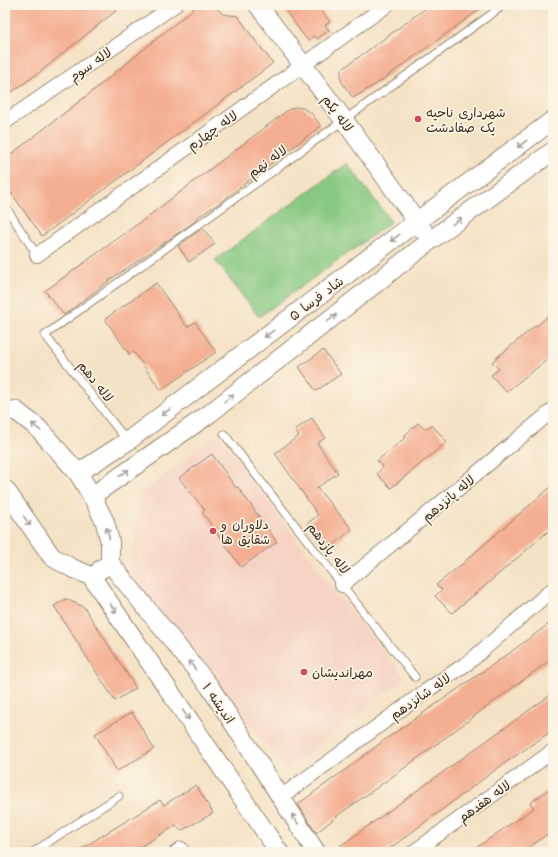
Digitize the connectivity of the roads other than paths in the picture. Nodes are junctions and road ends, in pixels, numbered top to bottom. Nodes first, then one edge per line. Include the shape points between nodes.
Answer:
1 (175, 5) edge
2 (258, 5) edge
3 (388, 5) edge
4 (504, 5) edge
5 (551, 5) edge
6 (553, 7) edge
7 (303, 65) junction
8 (344, 120) junction
9 (553, 120) edge
10 (5, 122) edge
11 (551, 157) edge
12 (5, 206) edge
13 (416, 222) junction
14 (431, 240) junction
15 (37, 255) joint
16 (45, 335) joint
17 (553, 410) edge
18 (5, 412) edge
19 (224, 434) dead end
20 (128, 441) junction
21 (78, 473) junction
22 (5, 488) edge
23 (92, 496) junction
24 (110, 563) junction
25 (91, 576) junction
26 (342, 585) junction
27 (553, 589) edge
28 (415, 677) dead end
29 (553, 751) edge
30 (119, 796) dead end
31 (281, 797) junction
32 (33, 852) edge
33 (280, 852) edge
34 (316, 852) edge
35 (414, 852) edge

1 - 10 street, لاله سوم
2 - 7 street, لاله یکم
3 - 7 street, لاله چهارم
4 - 8 lane, لاله نهم
5 - 6 lane
7 - 8 street, لاله یکم
7 - 15 street, لاله چهارم
8 - 13 street, لاله یکم
8 - 16 lane, لاله نهم
9 -> 13 street, شاد فرسا ۵
14 -> 11 street, شاد فرسا ۵
12 - 15 lane
13 - 14 street, لاله یکم
13 -> 20 street, شاد فرسا ۵
23 -> 14 street, شاد فرسا ۵ via 210,414
16 - 20 lane, لاله دهم
17 - 26 street, لاله پانزدهم
21 -> 18 street via 38,428 15,410
19 - 26 lane, لاله یازدهم
20 - 21 street, شاد فرسا ۵
21 - 23 street
22 -> 25 street via 52,557
24 -> 23 street via 110,542 105,522
24 - 25 street
31 -> 24 street, اندیشه ۱ via 210,687
25 -> 33 street
26 - 28 lane, لاله یازدهم
27 - 31 street, لاله شانزدهم via 469,662
29 - 35 street, لاله هفدهم
30 - 32 lane
34 -> 31 street, اندیشه ۱

